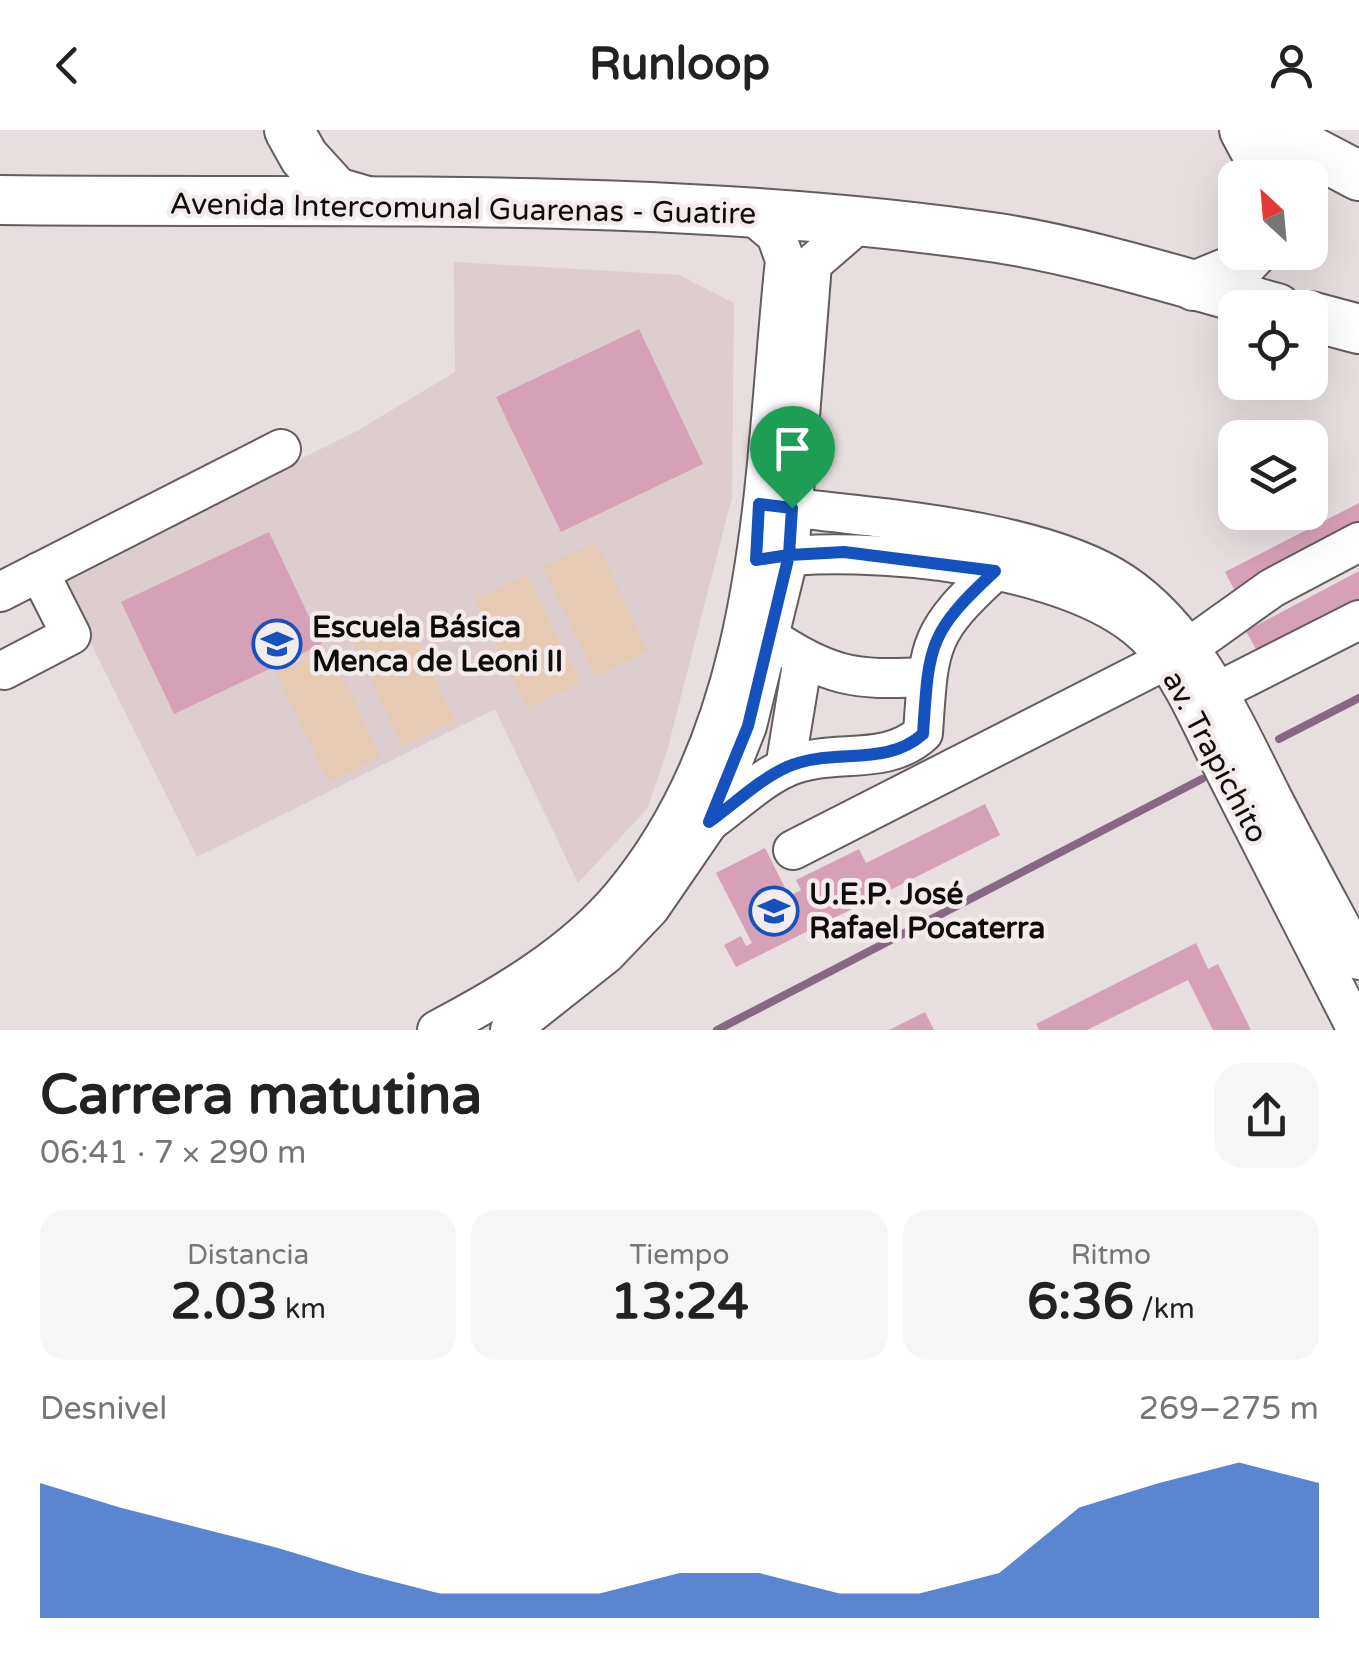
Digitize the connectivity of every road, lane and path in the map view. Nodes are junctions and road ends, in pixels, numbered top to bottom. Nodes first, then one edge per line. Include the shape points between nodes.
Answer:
1 (290, 130) edge
2 (1244, 130) edge
3 (1272, 130) edge
4 (1260, 160) edge
5 (1359, 176) edge
6 (0, 200) edge
7 (380, 204) junction
8 (750, 214) junction
9 (858, 224) junction
10 (1233, 270) edge
11 (1194, 286) junction
12 (1218, 292) edge
13 (1328, 321) edge
14 (1359, 329) edge
15 (281, 449) dead end
16 (776, 506) junction
17 (1359, 542) edge
18 (772, 557) junction
19 (995, 571) junction
20 (40, 572) junction
21 (0, 592) edge
22 (1359, 620) edge
23 (768, 636) junction
24 (1176, 655) junction
25 (803, 658) junction
26 (4, 670) dead end
27 (924, 677) junction
28 (1215, 692) junction
29 (785, 768) junction
30 (709, 822) junction
31 (793, 850) dead end
32 (1359, 960) edge
33 (437, 1030) edge
34 (510, 1030) edge
35 (1357, 1030) edge

1 - 7 main road via 336,192
2 - 4 main road
3 - 5 main road
6 - 7 main road, Avenida Intercomunal Guarenas - Guatire
7 - 8 main road, Avenida Intercomunal Guarenas - Guatire
8 - 9 main road, Avenida Intercomunal Guarenas - Guatire
8 - 16 street via 776,234 785,260
9 - 11 main road, Avenida Intercomunal Guarenas - Guatire via 1000,239
9 - 16 street via 812,264
10 - 11 main road
11 - 12 main road, Avenida Intercomunal Guarenas - Guatire
13 - 14 main road
15 - 20 street
16 - 18 street
16 - 24 street via 1047,549 1122,582 1158,611
17 - 24 street via 1272,588
18 - 19 street, av. Trapichito via 844,552
18 - 23 street
18 - 33 street via 722,712 650,859 581,936 526,978
19 - 24 street, av. Trapichito via 1091,598
19 - 27 street via 948,618
20 - 21 street
20 - 26 street via 71,635
22 - 28 street
23 - 25 street
23 - 30 street via 748,726
24 - 28 street
24 - 31 street
24 - 35 street, av. Trapichito via 1195,712
25 - 27 street via 866,680
25 - 29 street
27 - 29 street via 923,734 906,748 882,756 813,758
28 - 32 street
29 - 30 street
30 - 34 street via 650,908 606,954

